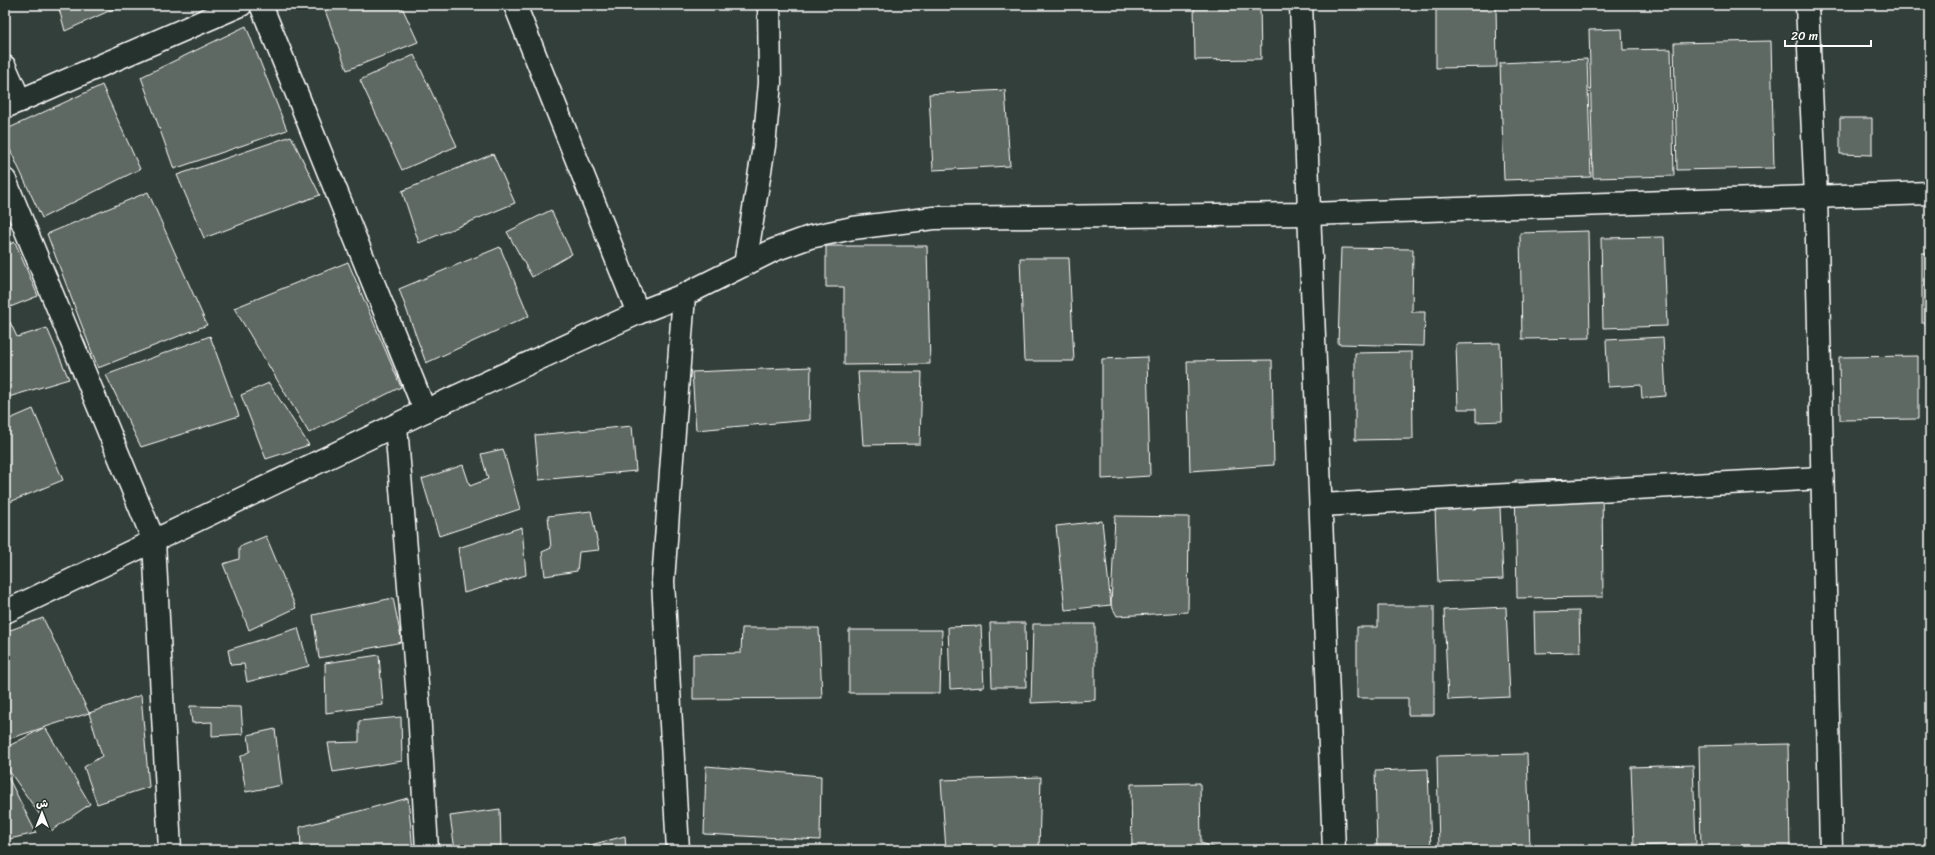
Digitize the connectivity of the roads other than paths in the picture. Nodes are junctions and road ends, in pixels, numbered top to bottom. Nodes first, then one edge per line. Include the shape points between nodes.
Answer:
1 (241, 5) edge
2 (261, 5) edge
3 (514, 5) edge
4 (769, 5) edge
5 (1300, 5) edge
6 (1808, 5) edge
7 (5, 67) edge
8 (12, 104) edge
9 (5, 180) edge
10 (1930, 193) edge
11 (1816, 197) junction
12 (1309, 214) junction
13 (745, 265) junction
14 (684, 295) junction
15 (638, 313) junction
16 (426, 411) junction
17 (396, 426) junction
18 (1822, 478) junction
19 (1321, 505) junction
20 (154, 542) junction
21 (5, 612) edge
22 (170, 850) edge
23 (427, 850) edge
24 (678, 850) edge
25 (1334, 850) edge
26 (1831, 850) edge

1 - 8 street
2 - 16 street
3 - 15 street
4 - 13 street via 770,83 764,146
5 - 12 street
6 - 11 street
7 - 8 street
9 - 20 street
10 - 11 street
11 - 12 street
11 - 18 street
12 - 13 street via 934,218 810,236
12 - 19 street
13 - 14 street
14 - 15 street
14 - 24 street via 663,581
15 - 16 street
16 - 17 street
17 - 20 street
17 - 23 street via 419,710
18 - 19 street
18 - 26 street
19 - 25 street
20 - 21 street
20 - 22 street

